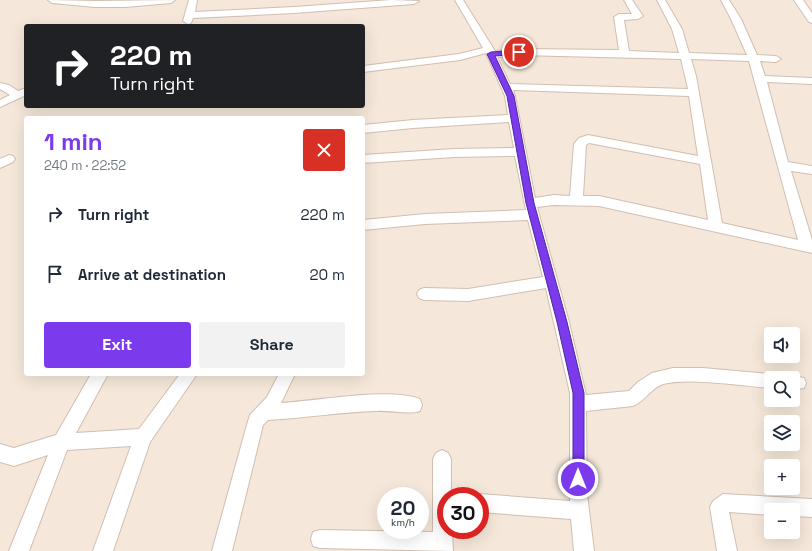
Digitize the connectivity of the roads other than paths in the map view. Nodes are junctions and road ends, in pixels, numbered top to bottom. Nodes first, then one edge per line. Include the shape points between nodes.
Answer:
1 (52, 0) edge
2 (171, 0) edge
3 (193, 0) edge
4 (459, 0) edge
5 (628, 0) edge
6 (661, 0) edge
7 (725, 0) edge
8 (798, 0) edge
9 (414, 1) dead end
10 (812, 20) edge
11 (490, 52) junction
12 (625, 54) junction
13 (685, 55) junction
14 (753, 58) junction
15 (776, 59) dead end
16 (365, 69) edge
17 (762, 79) junction
18 (812, 81) edge
19 (0, 86) edge
20 (506, 87) junction
21 (22, 93) edge
22 (694, 93) junction
23 (0, 104) edge
24 (514, 118) junction
25 (365, 129) edge
26 (520, 152) junction
27 (365, 159) edge
28 (705, 161) junction
29 (783, 165) junction
30 (812, 170) edge
31 (576, 200) junction
32 (531, 209) junction
33 (365, 225) edge
34 (716, 227) junction
35 (809, 247) edge
36 (551, 281) junction
37 (424, 294) dead end
38 (99, 376) edge
39 (188, 376) edge
40 (286, 376) edge
41 (764, 380) edge
42 (578, 404) junction
43 (414, 405) dead end
44 (265, 412) junction
45 (143, 437) junction
46 (62, 442) junction
47 (0, 454) edge
48 (442, 459) dead end
49 (444, 487) edge
50 (489, 504) edge
51 (812, 508) edge
52 (580, 510) junction
53 (320, 539) dead end
54 (443, 546) edge
55 (19, 551) edge
56 (103, 551) edge
57 (222, 551) edge
58 (584, 551) edge
59 (727, 551) edge

1 - 2 street via 95,4
3 - 9 street via 189,18
4 - 11 street
5 - 12 street via 638,16 619,17
6 - 13 street via 677,29
7 - 14 street via 734,14
8 - 10 street
11 - 12 street
11 - 16 street
11 - 20 street
12 - 13 street
13 - 14 street
13 - 22 street
14 - 15 street
14 - 17 street
17 - 18 street
17 - 29 street
19 - 21 street
20 - 22 street
20 - 24 street
21 - 23 street
22 - 28 street
24 - 25 street
24 - 26 street
26 - 27 street
26 - 32 street
28 - 31 street via 588,139 580,144
28 - 34 street
29 - 30 street
29 - 35 street
31 - 32 street via 554,200
31 - 34 street via 599,201
32 - 33 street
32 - 36 street
34 - 35 street
36 - 37 street via 468,295
36 - 42 street via 577,386
38 - 46 street
39 - 45 street
40 - 44 street
41 - 42 street via 673,375 658,378 632,398
42 - 52 street
43 - 44 street via 355,404
44 - 57 street via 256,421
45 - 46 street
45 - 56 street
46 - 47 street via 14,457
46 - 55 street
48 - 49 street
50 - 52 street
51 - 59 street via 723,503 719,508
52 - 58 street
53 - 54 street

